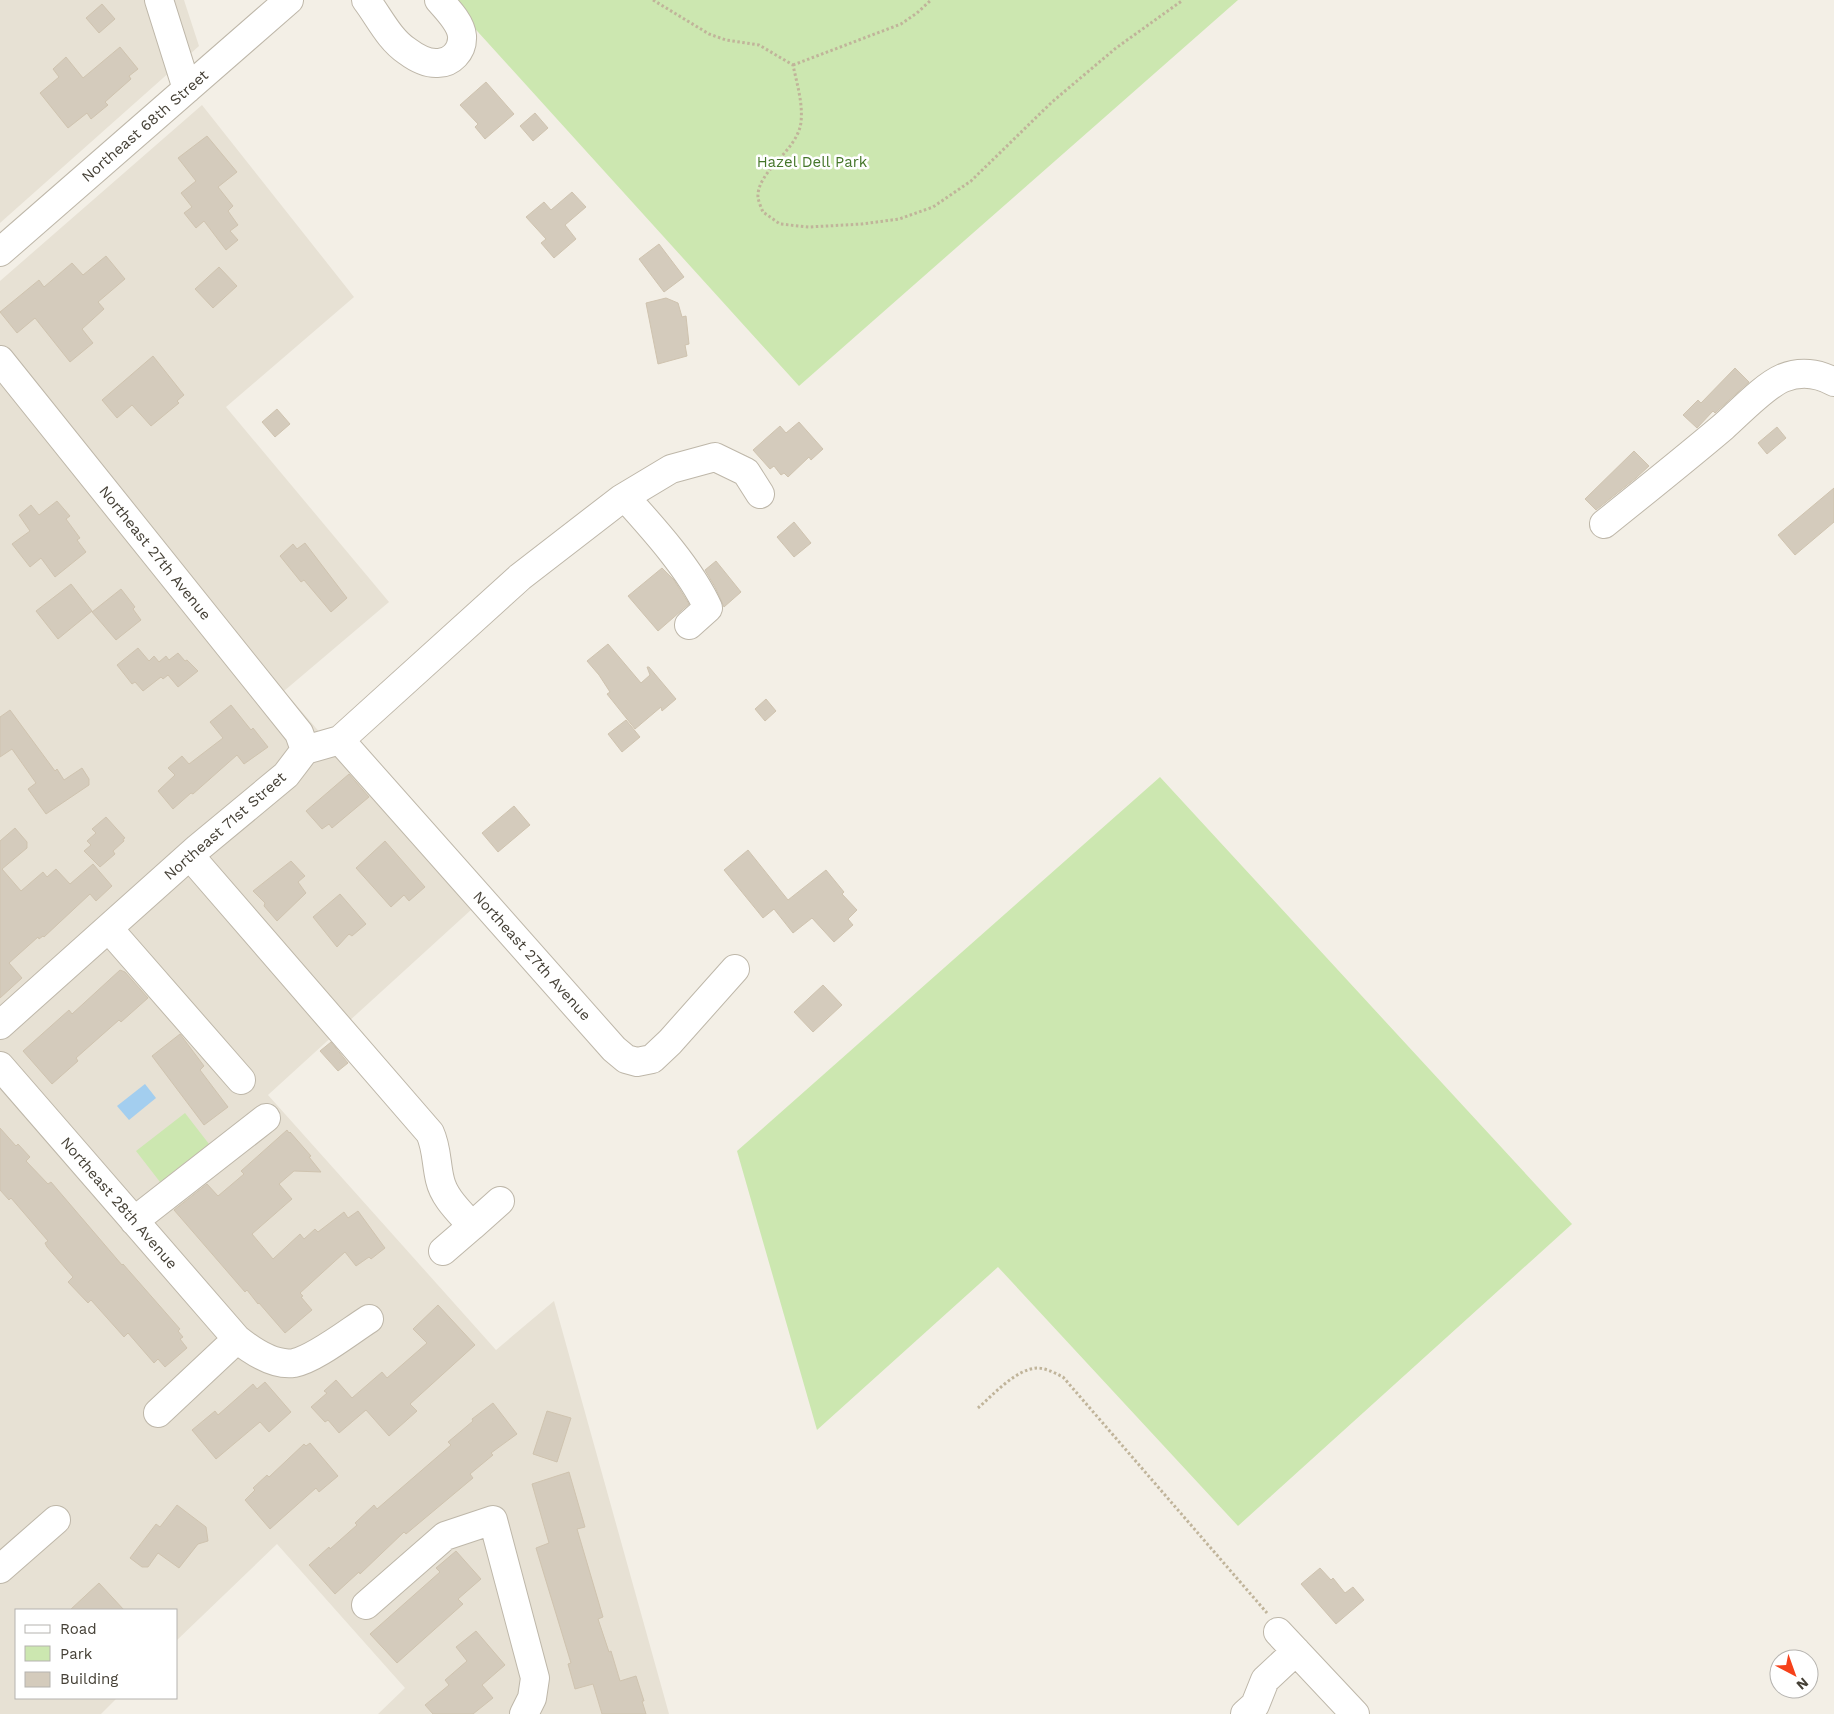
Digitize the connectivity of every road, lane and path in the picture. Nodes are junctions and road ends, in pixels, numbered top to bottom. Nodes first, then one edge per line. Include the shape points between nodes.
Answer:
1 (159, 0) edge
2 (289, 0) edge
3 (366, 0) edge
4 (439, 0) edge
5 (655, 0) edge
6 (931, 0) edge
7 (1183, 0) edge
8 (793, 65) junction
9 (187, 89) junction
10 (0, 252) edge
11 (0, 360) edge
12 (1834, 382) edge
13 (760, 494) dead end
14 (625, 497) junction
15 (1604, 524) dead end
16 (689, 625) dead end
17 (340, 740) junction
18 (305, 750) junction
19 (190, 856) junction
20 (109, 929) junction
21 (735, 969) dead end
22 (0, 1025) edge
23 (0, 1066) edge
24 (240, 1080) dead end
25 (266, 1118) dead end
26 (500, 1200) dead end
27 (134, 1221) junction
28 (472, 1226) junction
29 (443, 1251) dead end
30 (369, 1319) dead end
31 (237, 1339) junction
32 (978, 1408) dead end
33 (158, 1412) dead end
34 (56, 1520) dead end
35 (0, 1569) edge
36 (366, 1605) dead end
37 (1287, 1642) junction
38 (1257, 1711) edge
39 (524, 1714) edge
40 (1355, 1714) edge

1 - 9 street
2 - 9 street, Northeast 68th Street
3 - 4 street via 400,46 435,64 458,52 462,35
5 - 8 path via 709,34 759,45
6 - 8 path via 900,24
7 - 8 path via 1116,48 1052,102 971,181 933,207 899,219 809,227 780,224 763,212 758,197 761,182 791,146 801,124 800,93
9 - 10 street, Northeast 68th Street
11 - 18 street, Northeast 27th Avenue via 299,733
12 - 15 street via 1802,373 1782,379
13 - 14 street via 746,472 715,457 671,469
14 - 16 street via 701,592 708,608
14 - 17 street via 520,577
17 - 18 street
17 - 21 street, Northeast 27th Avenue via 626,1060 637,1062 652,1058
18 - 19 street, Northeast 71st Street via 286,775
19 - 20 street, Northeast 71st Street
19 - 28 street via 424,1124 435,1142 443,1190
20 - 22 street, Northeast 71st Street
20 - 24 street
23 - 27 street, Northeast 28th Avenue
25 - 27 street
26 - 28 street
27 - 31 street, Northeast 28th Avenue
28 - 29 street
30 - 31 street, Northeast 28th Avenue via 307,1358 293,1363 256,1354
31 - 33 street
32 - 37 path via 1021,1373 1037,1368 1063,1377 1246,1587
34 - 35 street
36 - 39 street via 445,1536 493,1520 535,1678 532,1698
37 - 38 street via 1266,1680
37 - 40 street

